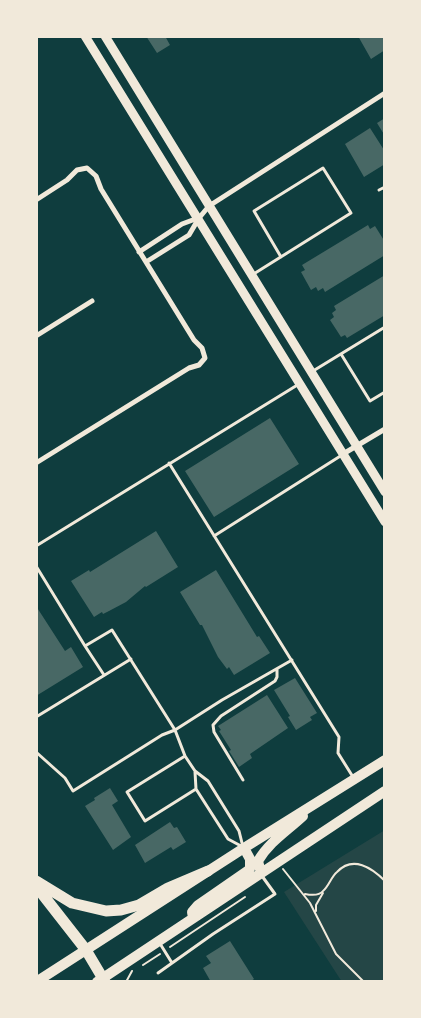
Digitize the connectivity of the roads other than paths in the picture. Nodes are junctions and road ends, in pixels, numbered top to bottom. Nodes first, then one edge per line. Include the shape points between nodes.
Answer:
1 (85, 36) edge
2 (105, 36) edge
3 (385, 93) edge
4 (385, 187) edge
5 (379, 190) dead end
6 (36, 200) edge
7 (209, 206) junction
8 (198, 218) junction
9 (139, 252) junction
10 (281, 257) junction
11 (146, 262) junction
12 (252, 275) junction
13 (92, 301) dead end
14 (385, 327) edge
15 (36, 336) edge
16 (341, 354) junction
17 (312, 372) junction
18 (299, 384) junction
19 (385, 392) edge
20 (385, 429) edge
21 (356, 447) junction
22 (342, 454) junction
23 (36, 463) edge
24 (169, 464) junction
25 (385, 492) edge
26 (385, 522) edge
27 (214, 536) junction
28 (36, 546) edge
29 (36, 566) edge
30 (86, 646) junction
31 (130, 659) junction
32 (292, 660) junction
33 (277, 668) junction
34 (104, 675) junction
35 (36, 717) edge
36 (175, 730) junction
37 (36, 752) edge
38 (185, 756) junction
39 (385, 760) edge
40 (195, 772) junction
41 (243, 780) dead end
42 (354, 780) junction
43 (196, 789) junction
44 (385, 790) edge
45 (315, 803) junction
46 (244, 848) junction
47 (208, 871) junction
48 (263, 877) junction
49 (36, 881) edge
50 (36, 886) edge
51 (193, 918) junction
52 (159, 942) junction
53 (86, 950) junction
54 (172, 963) junction
55 (158, 973) dead end
56 (102, 981) edge
57 (36, 982) edge

1 - 8 main road
2 - 7 main road
3 - 7 street
4 - 5 lane
6 - 9 street via 77,170 87,168 96,176
7 - 8 street
7 - 12 main road
8 - 9 street via 182,224
8 - 11 street via 189,235
8 - 18 main road
9 - 11 street
10 - 10 lane via 254,211 323,168 351,213
10 - 12 lane
11 - 23 street via 202,348 205,358 199,365 189,368
12 - 17 main road
13 - 15 street
14 - 16 lane
16 - 17 lane
16 - 19 lane via 370,401
17 - 21 main road
18 - 22 main road
18 - 24 lane
20 - 21 street
21 - 22 street
21 - 25 main road
22 - 26 main road
22 - 27 lane
24 - 27 lane
24 - 28 lane
27 - 32 lane
29 - 30 lane
30 - 31 lane via 112,630
30 - 34 lane
31 - 34 lane
31 - 36 lane
32 - 33 lane
32 - 42 lane via 339,737 338,753
33 - 36 lane
33 - 41 lane via 275,681 221,716 213,725
34 - 35 lane
36 - 37 lane via 73,791 65,778
36 - 38 lane
38 - 40 lane
38 - 43 lane via 127,792 145,821
39 - 42 main road
40 - 43 lane
40 - 46 lane via 208,781 239,832
42 - 45 main road
43 - 46 lane via 228,839
44 - 48 main road
45 - 46 main road
45 - 48 main road via 269,845 258,861
46 - 47 main road
46 - 51 main road via 250,859 250,869 198,905 192,912
47 - 49 highway via 139,905 106,911 72,903
47 - 53 main road
48 - 51 main road
48 - 54 lane via 276,894
50 - 53 highway
51 - 52 main road
52 - 54 lane
52 - 56 main road
53 - 56 highway
53 - 57 main road
54 - 55 lane

